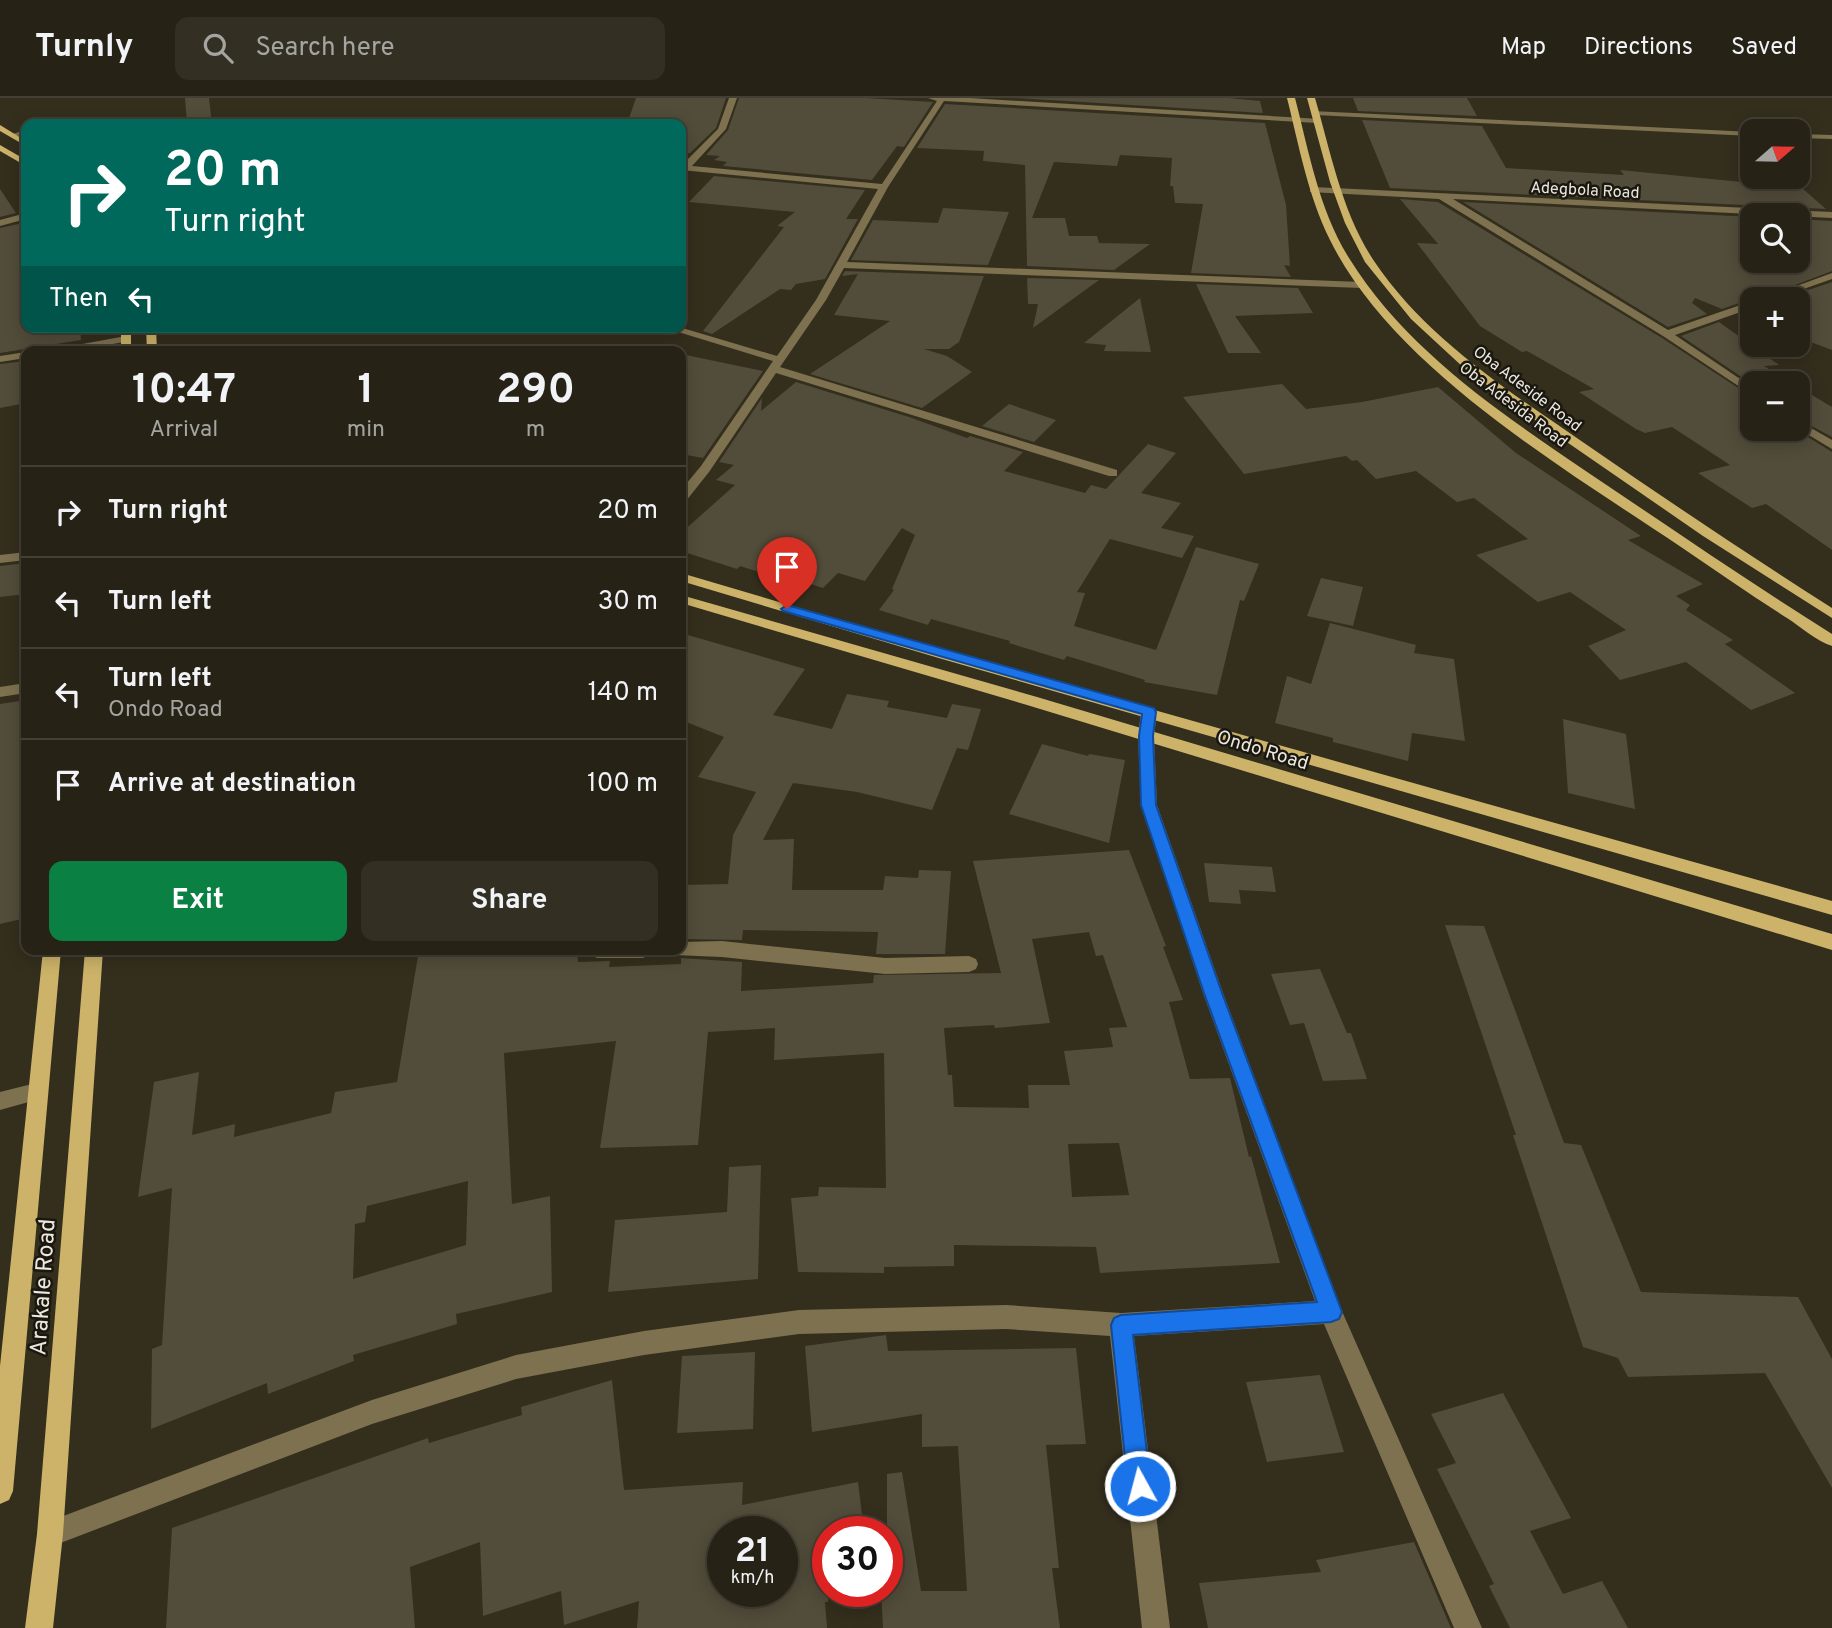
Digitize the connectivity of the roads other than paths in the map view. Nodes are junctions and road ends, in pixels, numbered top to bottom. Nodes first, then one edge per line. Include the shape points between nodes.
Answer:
1 (733, 98) edge
2 (932, 98) edge
3 (942, 98) edge
4 (1291, 98) edge
5 (1311, 98) edge
6 (1316, 117) junction
7 (1297, 119) junction
8 (0, 127) edge
9 (21, 133) edge
10 (1740, 134) edge
11 (13, 135) junction
12 (1810, 136) edge
13 (1832, 137) edge
14 (21, 141) edge
15 (0, 147) edge
16 (21, 161) edge
17 (686, 165) edge
18 (686, 168) edge
19 (884, 187) junction
20 (1313, 190) junction
21 (1337, 191) junction
22 (1439, 195) junction
23 (1832, 215) edge
24 (21, 217) edge
25 (0, 222) edge
26 (21, 226) edge
27 (0, 229) edge
28 (843, 265) junction
29 (1832, 276) edge
30 (1361, 285) junction
31 (1800, 287) edge
32 (1740, 308) edge
33 (126, 333) edge
34 (684, 333) edge
35 (1667, 334) junction
36 (70, 346) edge
37 (21, 356) edge
38 (0, 359) edge
39 (777, 365) junction
40 (1740, 384) edge
41 (1810, 431) edge
42 (1832, 445) edge
43 (1113, 473) dead end
44 (686, 492) edge
45 (21, 557) edge
46 (0, 559) edge
47 (686, 578) edge
48 (686, 600) edge
49 (1831, 613) edge
50 (1832, 641) edge
51 (21, 689) edge
52 (0, 692) edge
53 (1149, 712) junction
54 (1146, 736) junction
55 (1832, 908) edge
56 (1832, 942) edge
57 (686, 950) edge
58 (51, 955) edge
59 (94, 955) edge
60 (969, 964) dead end
61 (36, 1092) junction
62 (0, 1101) edge
63 (1331, 1312) junction
64 (1121, 1325) junction
65 (0, 1491) edge
66 (50, 1534) junction
67 (39, 1628) edge
68 (1156, 1628) edge
69 (1468, 1628) edge

1 - 17 street via 720,134
2 - 3 street
3 - 7 street
3 - 19 street
4 - 7 main road, Oba Adesida Road
5 - 6 main road, Oba Adeside Road
6 - 7 street
6 - 10 street
6 - 21 main road, Oba Adeside Road
7 - 20 main road, Oba Adesida Road
8 - 11 main road
9 - 11 street
11 - 14 main road
12 - 13 street
15 - 16 main road
18 - 19 street
19 - 28 street
20 - 21 street, Adegbola Road
20 - 30 main road, Oba Adesida Road via 1330,233
21 - 22 street, Adegbola Road
21 - 49 main road, Oba Adeside Road via 1370,261 1430,332 1526,408
22 - 23 street, Adegbola Road
22 - 35 street
24 - 25 street
26 - 27 street
28 - 30 street
28 - 39 street
29 - 31 street
30 - 50 main road, Oba Adesida Road via 1450,376 1513,426
32 - 35 street
33 - 36 street
34 - 39 street
35 - 40 street
37 - 38 street
39 - 43 street
39 - 44 street
41 - 42 street
45 - 46 street
47 - 53 main road, Ondo Road
48 - 54 main road, Ondo Road
51 - 52 street
53 - 54 street
53 - 55 main road, Ondo Road
54 - 56 main road, Ondo Road
54 - 63 street via 1149,805
57 - 60 street via 722,949 874,965
58 - 61 main road, Arakale Road
59 - 66 main road, Arakale Road
61 - 62 street
61 - 65 main road, Arakale Road
63 - 64 street
63 - 69 street
64 - 66 street via 1006,1317 799,1322 644,1343 516,1367 372,1412
64 - 68 street
66 - 67 main road, Arakale Road

